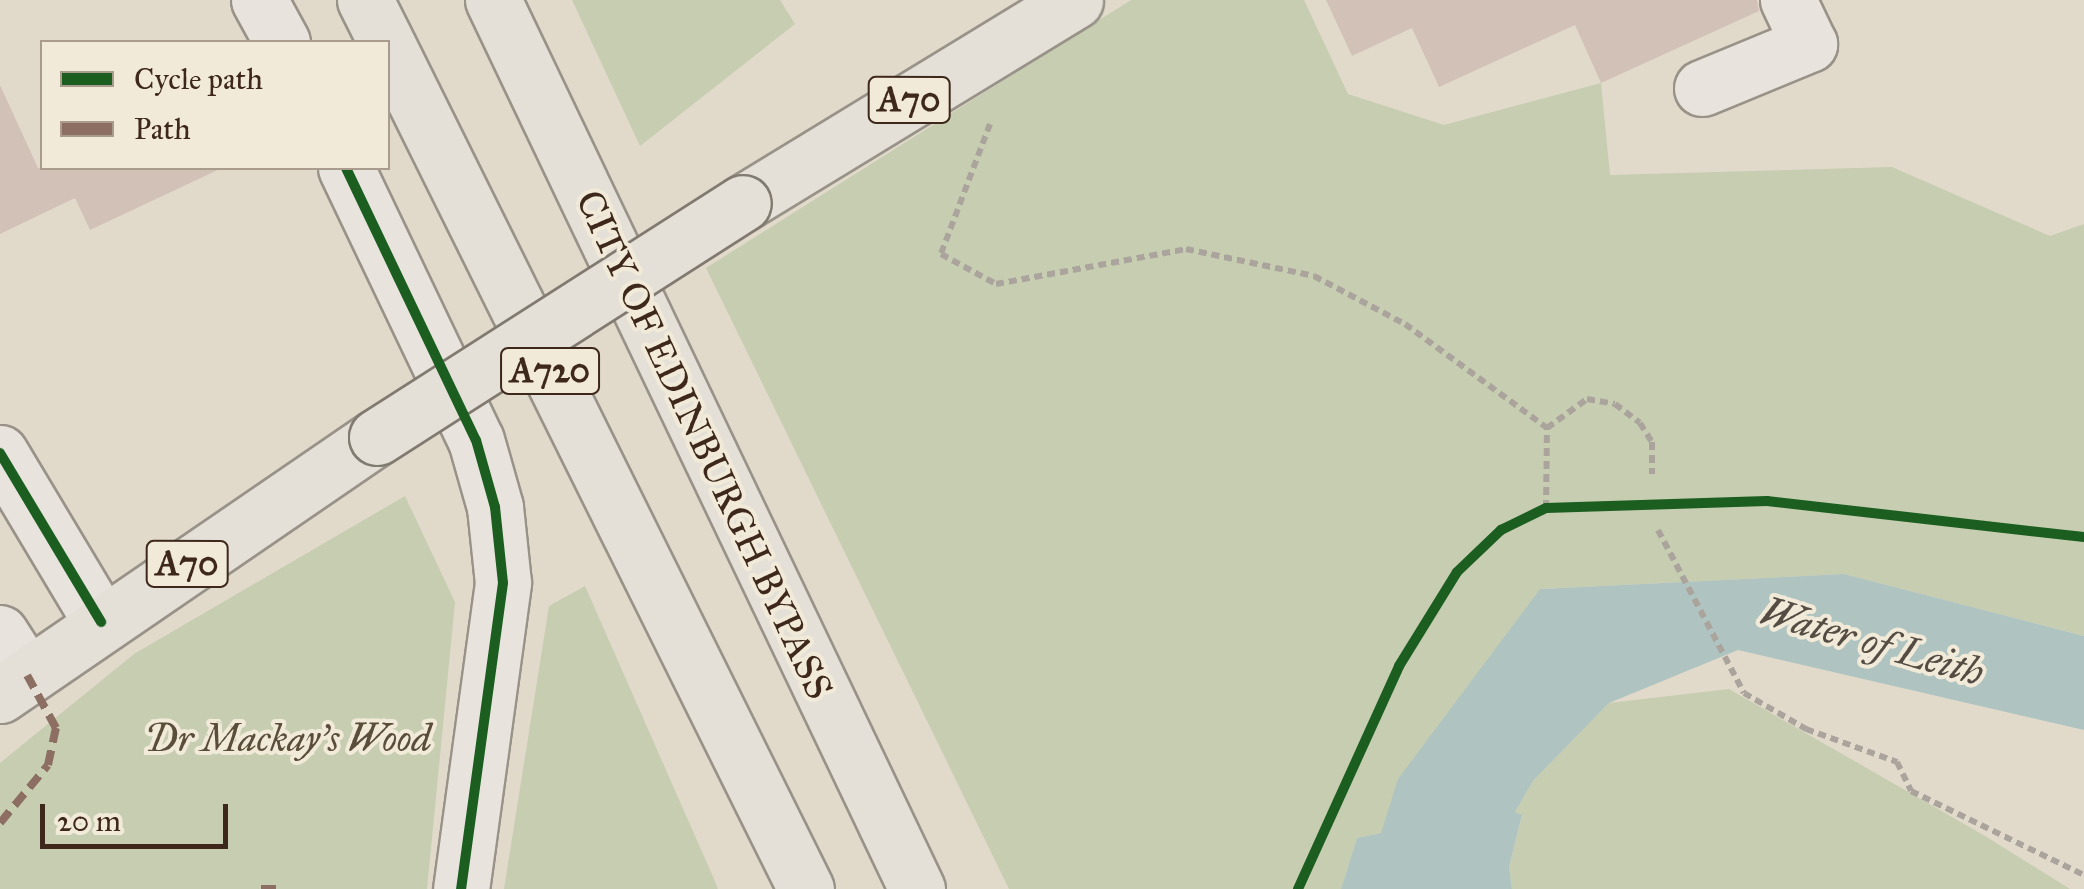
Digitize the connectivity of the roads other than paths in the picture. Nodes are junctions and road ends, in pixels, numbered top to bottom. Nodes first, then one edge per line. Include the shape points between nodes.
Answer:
1 (259, 0) edge
2 (365, 0) edge
3 (493, 0) edge
4 (1075, 0) edge
5 (1788, 0) edge
6 (281, 40) edge
7 (385, 40) edge
8 (390, 50) edge
9 (1702, 88) dead end
10 (347, 170) edge
11 (0, 454) edge
12 (101, 622) junction
13 (9, 668) edge
14 (461, 889) edge
15 (806, 889) edge
16 (917, 889) edge

1 - 6 street
2 - 7 main road, A720
3 - 16 main road, CITY OF EDINBURGH BYPASS / A720
4 - 12 main road, A70, bridge via 743,203
5 - 9 street via 1809,44
8 - 15 main road, A720
10 - 14 street via 476,440 495,507 503,583
11 - 12 street
12 - 13 main road, A70

